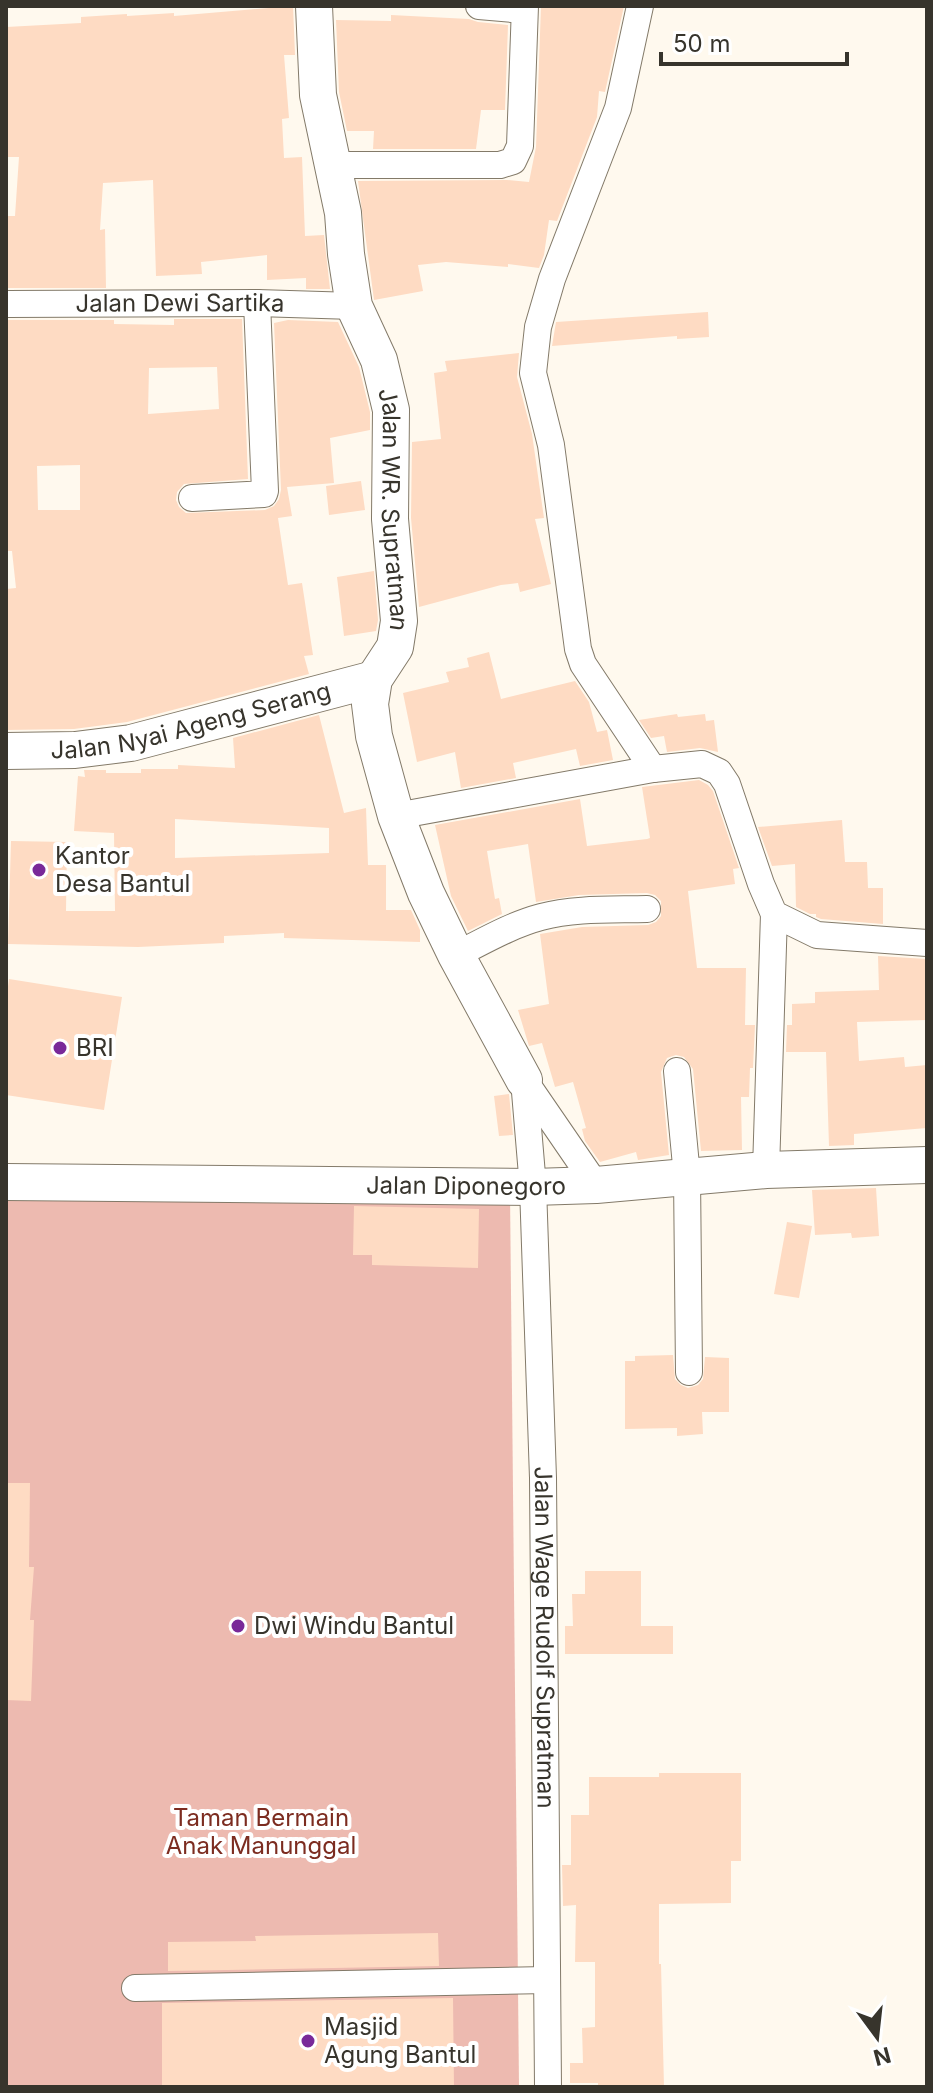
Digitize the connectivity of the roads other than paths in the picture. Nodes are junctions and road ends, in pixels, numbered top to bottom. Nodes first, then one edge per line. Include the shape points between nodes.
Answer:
1 (314, 6) edge
2 (479, 6) edge
3 (640, 6) edge
4 (524, 8) edge
5 (331, 165) junction
6 (257, 303) junction
7 (6, 304) edge
8 (354, 306) junction
9 (192, 498) dead end
10 (374, 679) junction
11 (6, 751) edge
12 (653, 769) junction
13 (396, 816) junction
14 (647, 909) dead end
15 (774, 914) junction
16 (927, 943) edge
17 (456, 955) junction
18 (677, 1071) dead end
19 (524, 1080) junction
20 (927, 1165) edge
21 (766, 1170) junction
22 (687, 1176) junction
23 (6, 1182) edge
24 (596, 1185) junction
25 (533, 1187) junction
26 (689, 1372) dead end
27 (547, 1980) junction
28 (135, 1988) dead end
29 (548, 2087) edge

1 - 5 street, Jalan WR. Supratman via 318,95
2 - 4 street
3 - 12 street via 618,108 538,327 533,373 551,445 578,649
4 - 5 street via 520,146 513,161
5 - 8 street, Jalan WR. Supratman via 343,213
6 - 7 street, Jalan Dewi Sartika
6 - 8 street, Jalan Dewi Sartika
6 - 9 street via 265,491
8 - 10 street, Jalan WR. Supratman via 379,360 391,410 390,519 399,621 395,647
10 - 11 street, Jalan Nyai Ageng Serang via 131,743
10 - 13 street, Jalan WR. Supratman via 371,720
12 - 13 street
12 - 15 street via 702,764 719,772
13 - 17 street, Jalan WR. Supratman
14 - 17 street via 544,916
15 - 16 street via 817,935
15 - 21 street
17 - 19 street, Jalan WR. Supratman
18 - 22 street
19 - 24 street, Jalan WR. Supratman
19 - 25 street, Jalan WR. Supratman
20 - 21 street, Jalan Diponegoro
21 - 22 street, Jalan Diponegoro
22 - 24 street, Jalan Diponegoro
22 - 26 street
23 - 25 street, Jalan Diponegoro
24 - 25 street, Jalan Diponegoro
25 - 27 street, Jalan Wage Rudolf Supratman via 543,1478
27 - 28 street
27 - 29 street, Jalan Wage Rudolf Supratman

